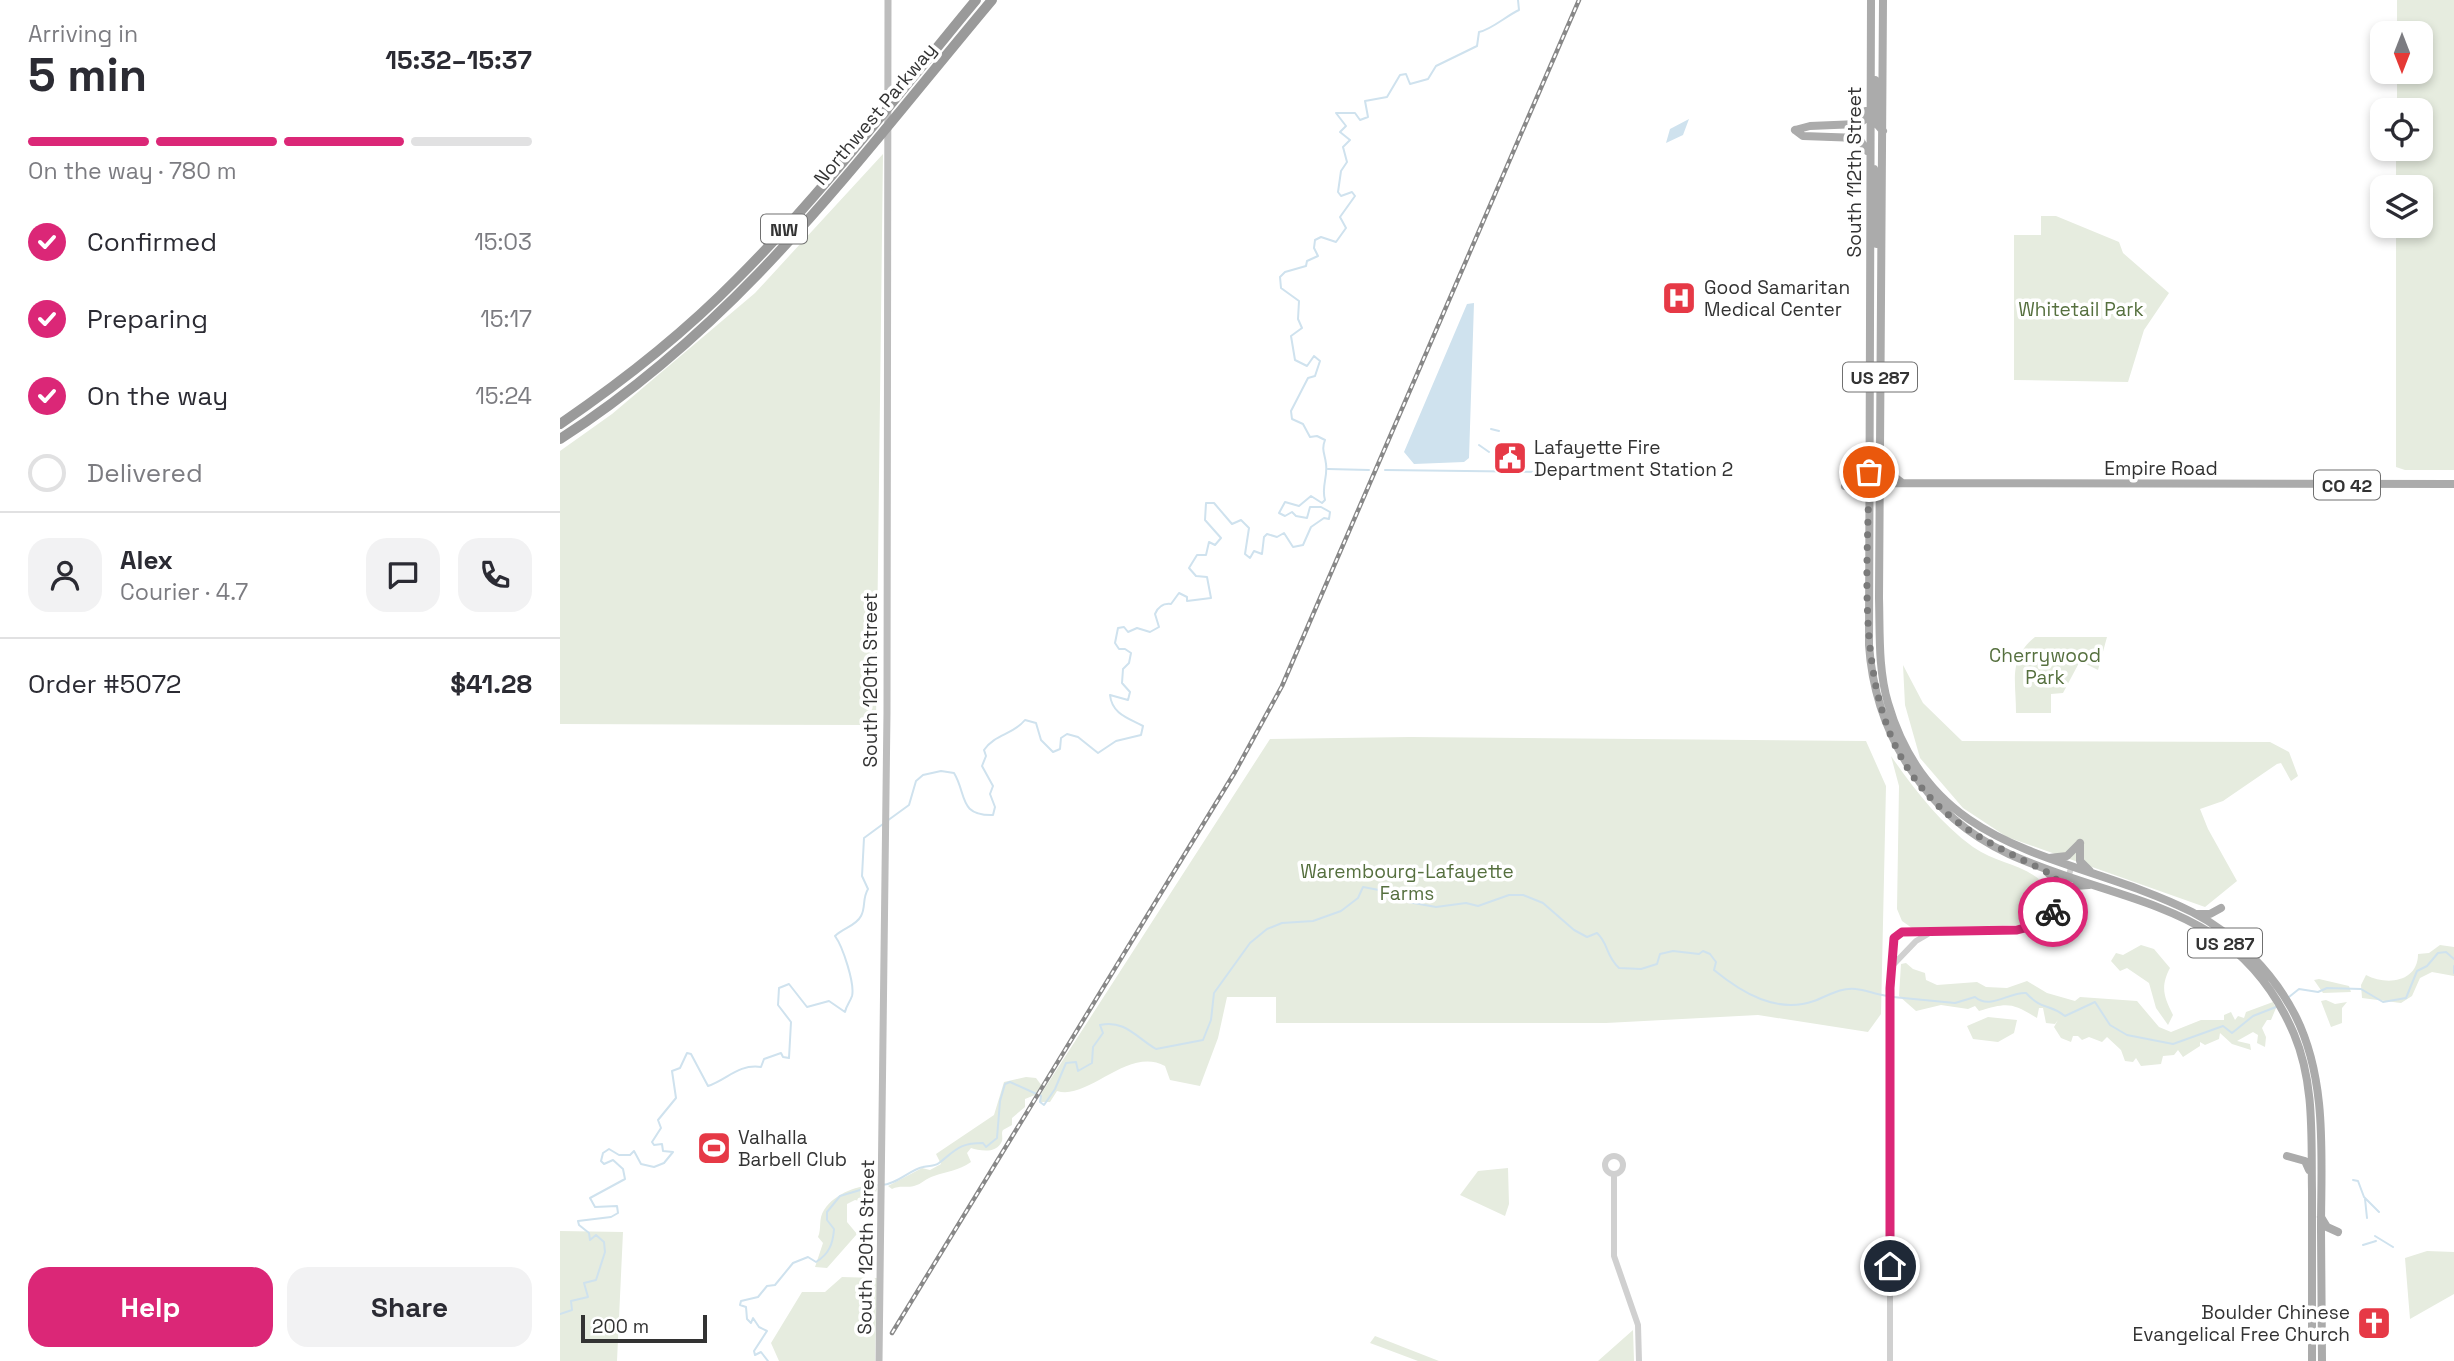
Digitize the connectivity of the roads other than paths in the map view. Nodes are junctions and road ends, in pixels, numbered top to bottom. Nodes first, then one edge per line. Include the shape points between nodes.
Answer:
1 (888, 0) edge
2 (976, 0) edge
3 (992, 0) edge
4 (1871, 0) edge
5 (1883, 0) edge
6 (1870, 130) junction
7 (1883, 131) junction
8 (1869, 160) junction
9 (1879, 266) junction
10 (560, 424) edge
11 (560, 439) edge
12 (1869, 459) junction
13 (1880, 466) junction
14 (1852, 478) dead end
15 (1869, 483) junction
16 (1880, 484) junction
17 (1904, 484) junction
18 (2454, 484) edge
19 (1845, 486) dead end
20 (1869, 498) junction
21 (2041, 857) junction
22 (2023, 860) junction
23 (2070, 872) junction
24 (2114, 883) junction
25 (2102, 887) junction
26 (2060, 901) junction
27 (2194, 913) junction
28 (1944, 930) junction
29 (1909, 933) junction
30 (2226, 934) junction
31 (1914, 943) junction
32 (1894, 946) junction
33 (1904, 952) junction
34 (1893, 965) junction
35 (2275, 990) junction
36 (2292, 1018) junction
37 (2311, 1136) junction
38 (1614, 1174) dead end
39 (2311, 1180) junction
40 (2321, 1214) junction
41 (2312, 1218) junction
42 (2321, 1233) junction
43 (2322, 1251) junction
44 (879, 1361) edge
45 (1639, 1361) edge
46 (1891, 1361) edge
47 (2312, 1361) edge
48 (2322, 1361) edge

1 - 44 main road, South 120th Street
2 - 10 highway, Northwest Parkway / NW via 746,270 667,344
3 - 11 highway, Northwest Parkway / NW via 837,188 738,298 652,374
4 - 6 main road, South 112th Street / US 287
4 - 7 main road via 1876,123
4 - 8 main road via 1864,120 1810,125 1795,131 1802,136 1859,138
5 - 7 main road, South 112th Street / US 287
6 - 8 main road, South 112th Street / US 287
6 - 9 main road via 1875,142
7 - 9 main road, South 112th Street / US 287
8 - 12 main road, South 112th Street / US 287
9 - 13 main road, South 112th Street / US 287
12 - 14 main road via 1863,472
12 - 15 main road, South 112th Street / US 287
13 - 16 main road, South 112th Street / US 287
13 - 17 main road
15 - 16 main road, Empire Road / CO 42
15 - 20 main road, South 112th Street / US 287
16 - 17 main road, Empire Road / CO 42
16 - 21 main road, South 112th Street / US 287 via 1880,648 1887,700 1898,729 1924,775 1954,807 1993,835
17 - 18 main road, Empire Road / CO 42
19 - 20 main road
20 - 22 main road, South 112th Street / US 287 via 1870,661 1888,730 1914,776 1942,808 1978,836
21 - 23 main road, South 112th Street / US 287
21 - 24 main road via 2067,856 2080,844 2084,867
22 - 23 main road, South 112th Street / US 287
22 - 26 main road via 2053,875
23 - 24 main road, US 287
23 - 25 main road, US 287
23 - 26 street
24 - 27 main road, US 287
25 - 26 main road via 2076,886
25 - 35 main road, US 287 via 2176,912 2207,929
26 - 28 street via 2045,919 2028,928
27 - 30 main road, US 287
27 - 30 main road via 2210,914 2221,908 2220,923
28 - 29 street
28 - 31 street
29 - 31 street
29 - 32 street via 1897,934
30 - 35 main road, US 287 via 2259,964
31 - 33 street
32 - 33 street
32 - 34 street
33 - 34 street
34 - 46 street
35 - 36 main road, US 287
36 - 37 main road, US 287 via 2306,1075
36 - 40 main road, US 287 via 2310,1054 2317,1088
37 - 39 main road, US 287
37 - 39 main road via 2307,1149 2287,1156 2305,1161
38 - 45 street via 1614,1255 1638,1325
39 - 41 main road, US 287
40 - 42 main road, US 287
40 - 43 main road via 2327,1227 2338,1233 2327,1239
41 - 42 main road
41 - 47 main road, US 287
42 - 43 main road, US 287
43 - 48 main road, US 287

